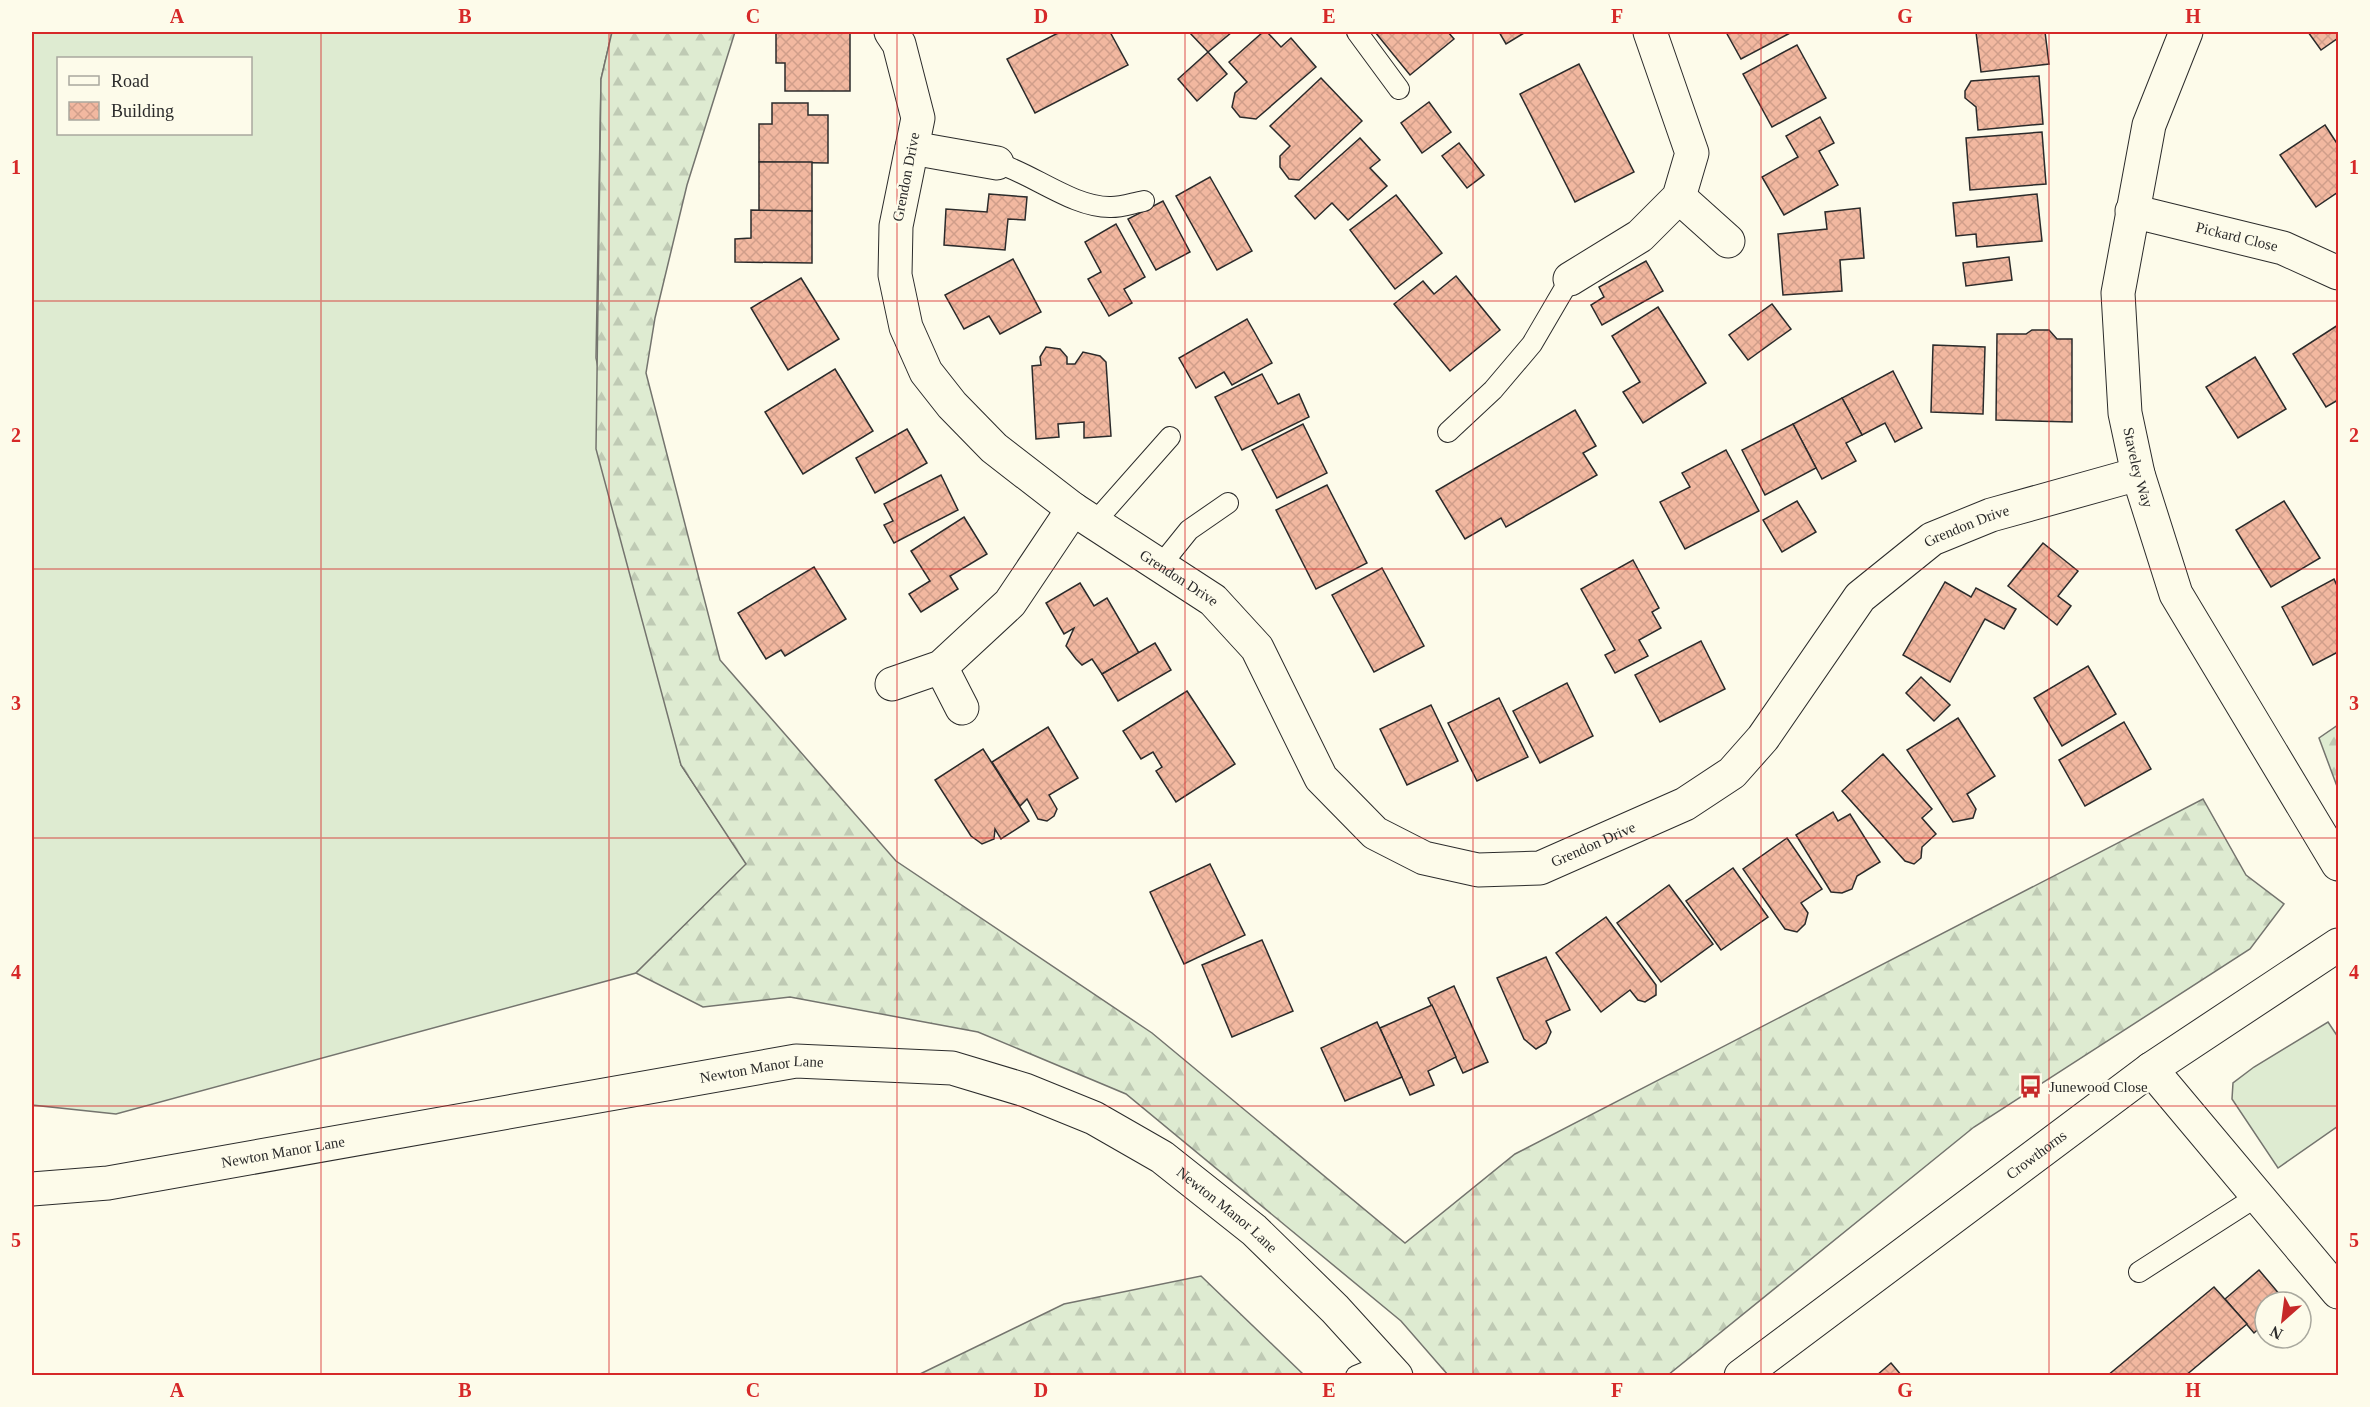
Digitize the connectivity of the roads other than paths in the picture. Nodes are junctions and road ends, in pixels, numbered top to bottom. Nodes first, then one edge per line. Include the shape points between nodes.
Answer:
1 (891, 32) edge
2 (1357, 32) edge
3 (1650, 32) edge
4 (2186, 32) edge
5 (1400, 89) dead end
6 (912, 148) junction
7 (997, 163) joint
8 (1679, 197) junction
9 (1144, 201) dead end
10 (2132, 211) junction
11 (1728, 241) dead end
12 (2338, 273) edge
13 (1570, 279) joint
14 (1448, 432) dead end
15 (1170, 436) dead end
16 (2138, 474) junction
17 (1228, 503) dead end
18 (1083, 517) junction
19 (1160, 566) junction
20 (941, 667) junction
21 (892, 684) dead end
22 (962, 708) dead end
23 (2338, 864) edge
24 (2338, 945) edge
25 (2151, 1069) junction
26 (32, 1189) edge
27 (2256, 1197) junction
28 (2139, 1272) dead end
29 (2338, 1292) edge
30 (1379, 1372) edge
31 (1741, 1376) edge

1 - 6 street, Grendon Drive via 899,44 918,118
2 - 5 lane
3 - 8 street via 1692,153
4 - 10 street, Staveley Way via 2149,125
6 - 7 street
6 - 18 street, Grendon Drive via 896,226 895,275 906,327 926,372 994,448
7 - 9 lane via 1094,205 1112,207
8 - 11 street
8 - 13 street via 1640,236
10 - 12 street, Pickard Close via 2283,248
10 - 16 street, Staveley Way via 2118,293 2125,413
13 - 14 lane via 1532,344 1493,390
15 - 18 lane
16 - 19 street, Grendon Drive via 1991,515 1932,539 1860,597 1763,738 1732,773 1685,804 1540,868 1478,870 1424,858 1375,833 1321,778 1257,648 1213,600
16 - 23 street, Staveley Way via 2176,594
17 - 19 lane via 1189,530
18 - 19 street, Grendon Drive
18 - 20 street via 1010,603
20 - 21 street
20 - 22 street
24 - 25 street, Crowthorns
25 - 27 street
25 - 31 street, Crowthorns
26 - 30 street, Newton Manor Lane via 108,1183 796,1062 952,1068 1025,1090 1095,1118 1162,1157 1254,1230
27 - 28 lane
27 - 29 street

